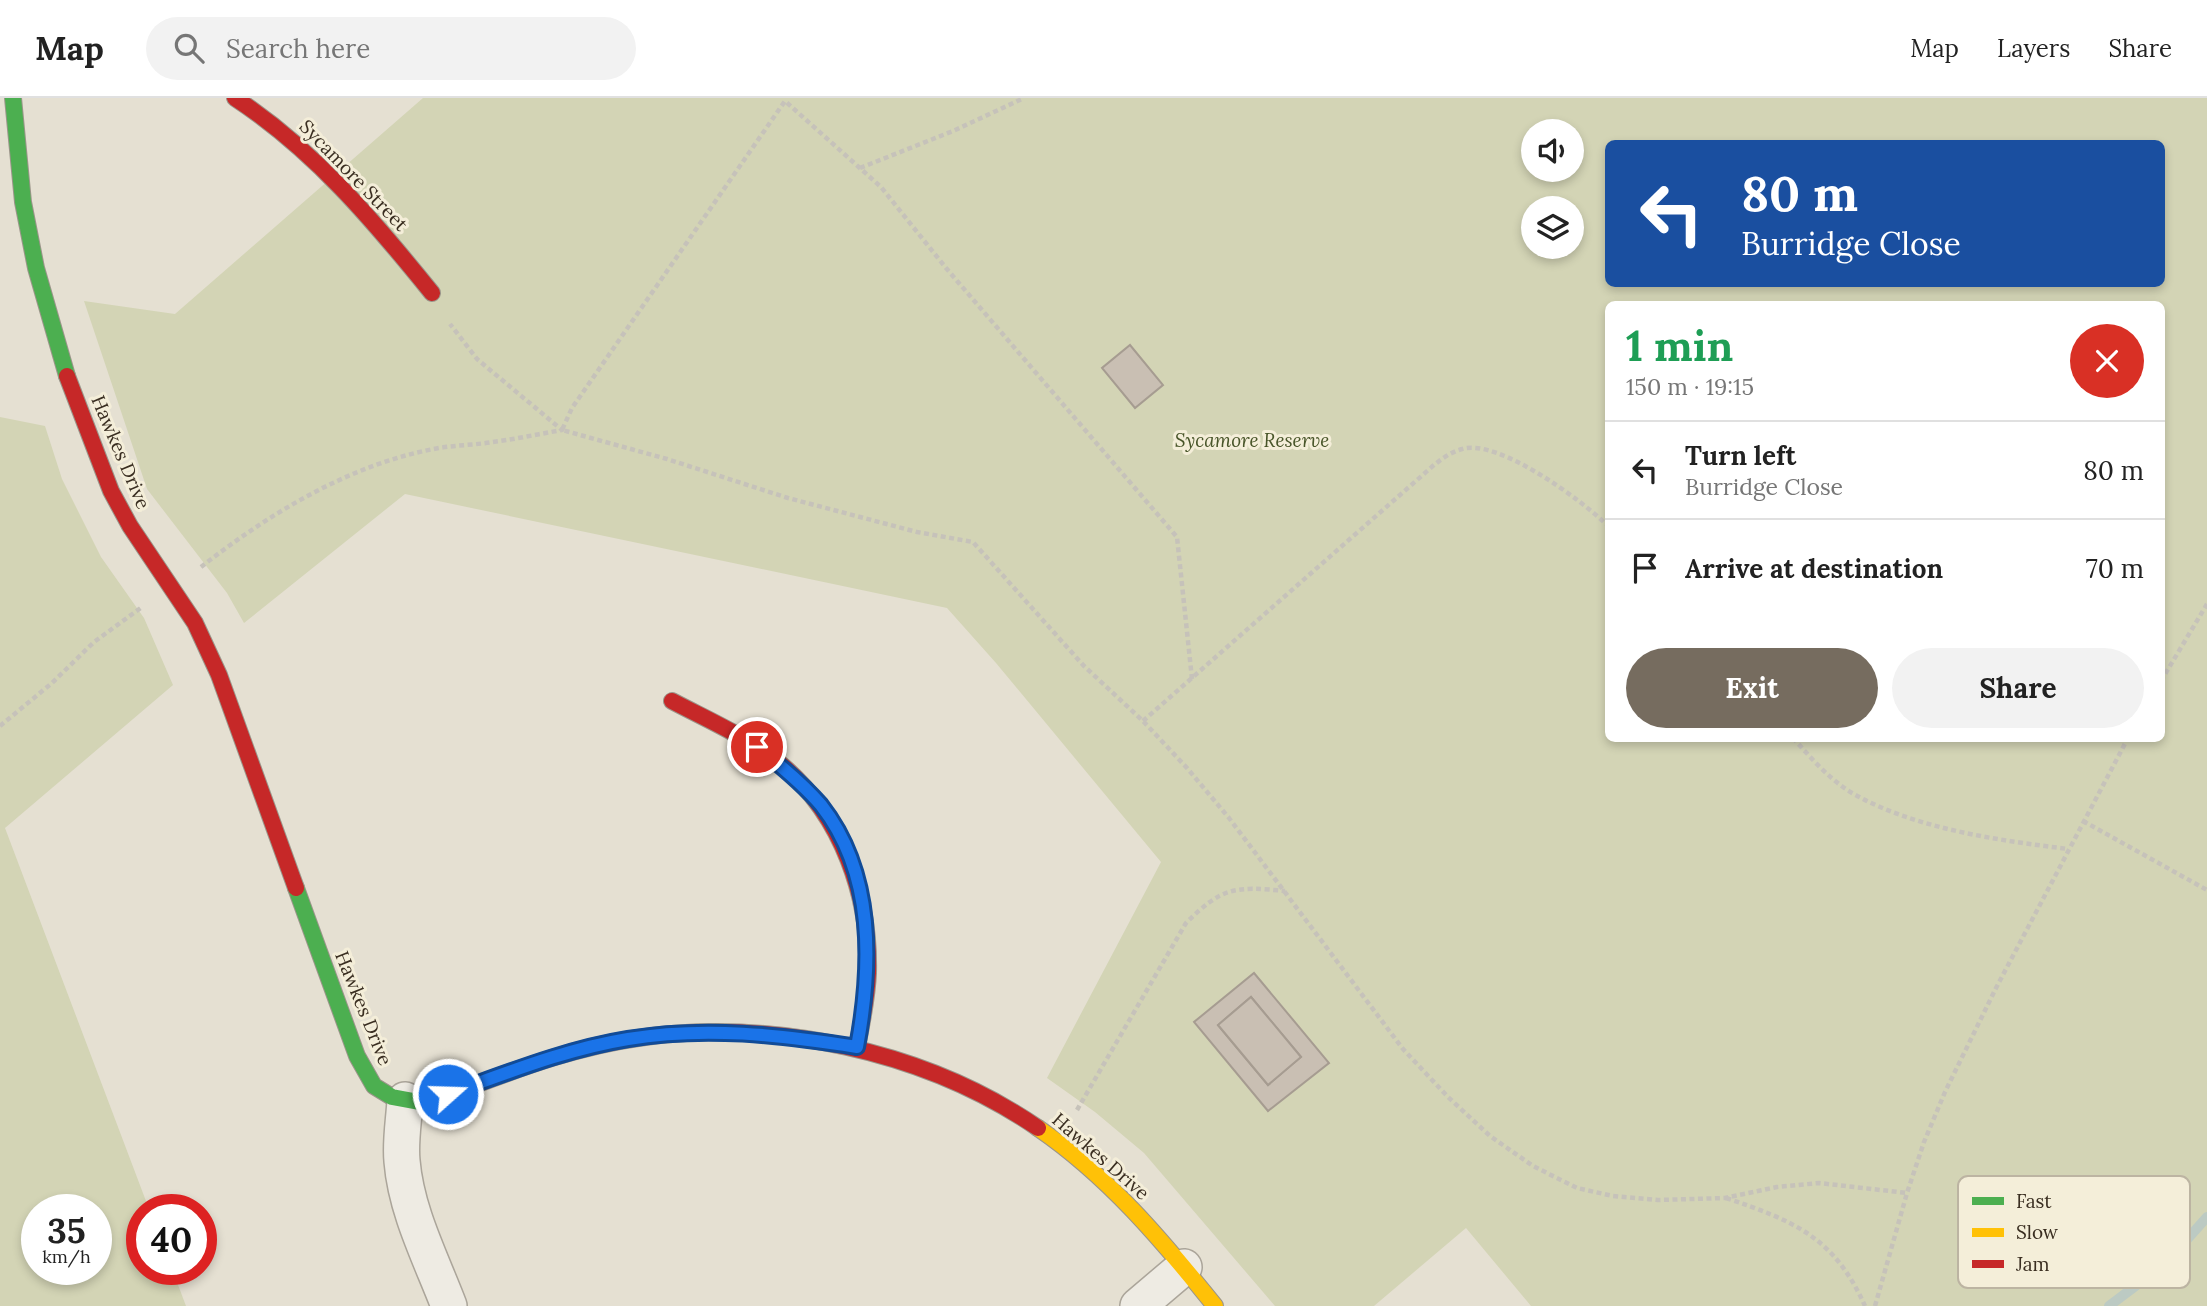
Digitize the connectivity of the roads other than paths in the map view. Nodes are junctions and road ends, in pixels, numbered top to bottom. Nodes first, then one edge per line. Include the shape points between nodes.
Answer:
1 (13, 98) edge
2 (235, 98) edge
3 (432, 293) road end
4 (672, 701) dead end
5 (857, 1047) junction
6 (405, 1100) junction
7 (1184, 1267) junction
8 (449, 1306) edge
9 (1138, 1306) edge
10 (1216, 1306) edge

1 - 6 street, Hawkes Drive via 23,202 36,268 68,379 111,491 195,623 219,675 367,1077 378,1091
2 - 3 street, Sycamore Street via 265,116 318,163
4 - 5 street via 757,747 792,774 821,806 844,843 866,925 865,1006
5 - 6 street, Hawkes Drive via 748,1032 629,1039 573,1051 421,1102
5 - 7 street, Hawkes Drive via 957,1082 1058,1142 1105,1182
6 - 8 street via 401,1158 405,1183
7 - 9 street
7 - 10 street, Hawkes Drive

